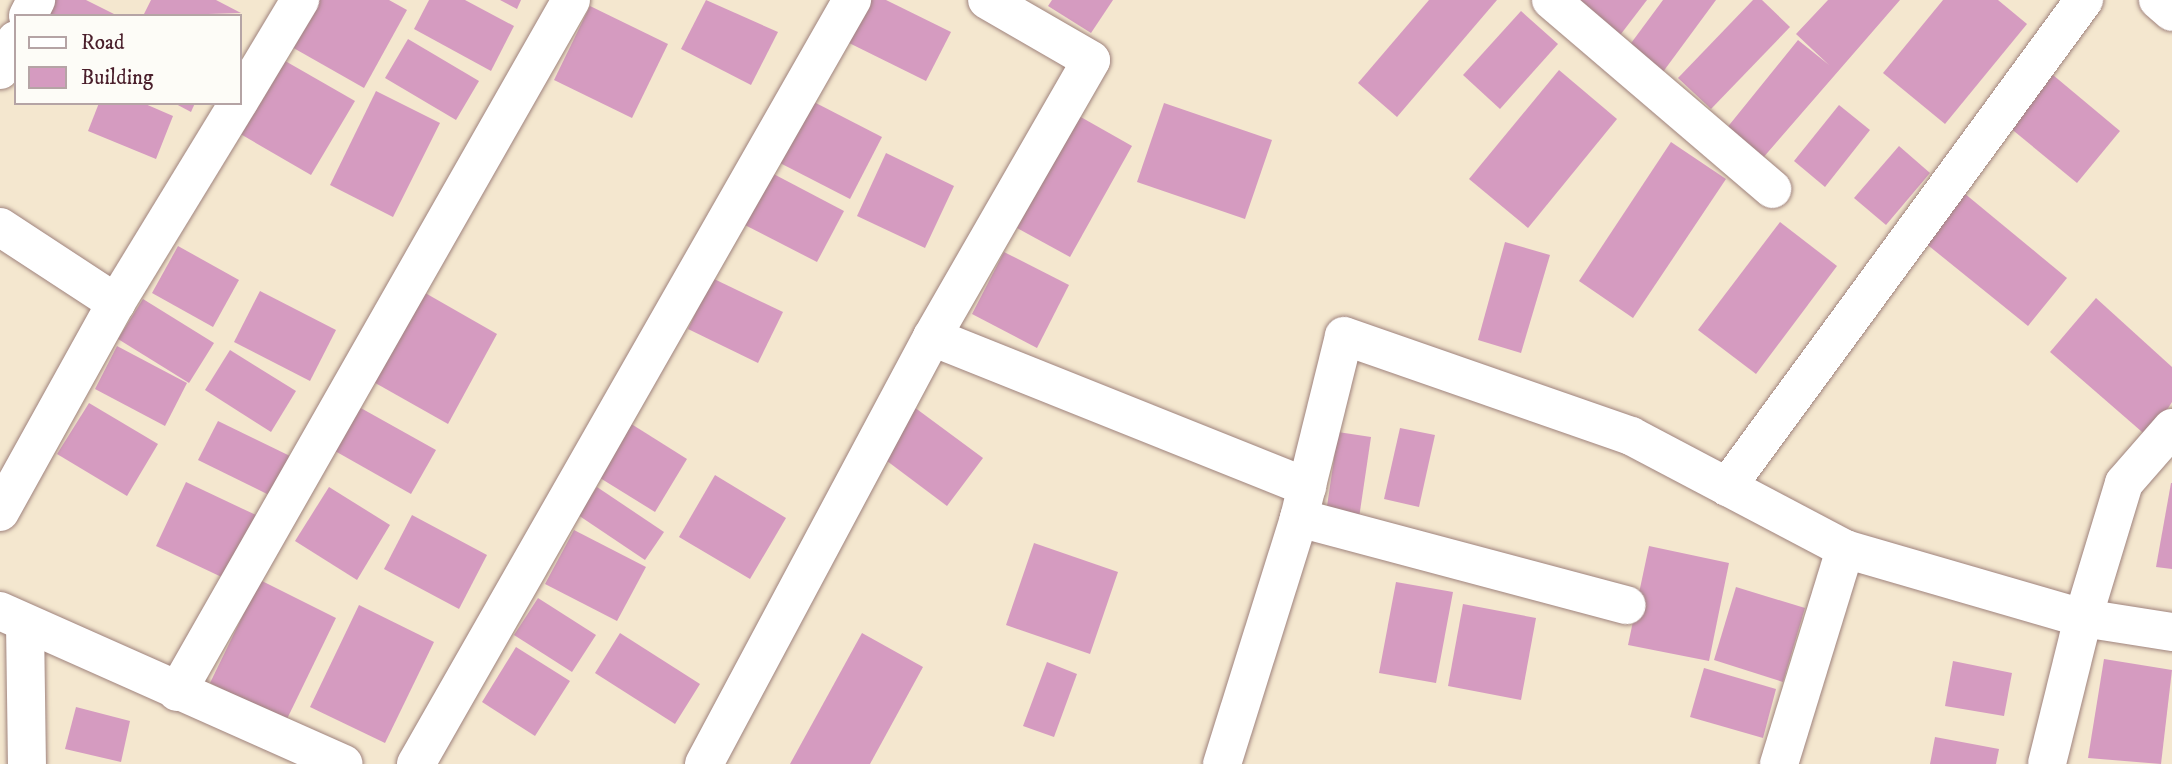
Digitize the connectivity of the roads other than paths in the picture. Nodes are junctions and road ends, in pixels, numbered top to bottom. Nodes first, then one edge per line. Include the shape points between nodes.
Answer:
1 (300, 0) edge
2 (570, 0) edge
3 (852, 0) edge
4 (987, 0) edge
5 (1551, 0) edge
6 (2084, 0) edge
7 (2158, 0) edge
8 (2172, 12) edge
9 (14, 44) edge
10 (0, 70) edge
11 (242, 96) edge
12 (237, 105) edge
13 (1772, 189) dead end
14 (0, 227) edge
15 (116, 303) junction
16 (932, 337) junction
17 (2172, 428) edge
18 (1727, 487) junction
19 (1303, 503) junction
20 (0, 512) edge
21 (1845, 549) junction
22 (1627, 605) dead end
23 (12, 617) edge
24 (2083, 618) junction
25 (2172, 632) edge
26 (177, 692) junction
27 (334, 762) edge
28 (27, 764) edge
29 (416, 764) edge
30 (704, 764) edge
31 (1222, 764) edge
32 (1779, 764) edge
33 (2046, 764) edge

1 - 11 street
2 - 26 street
3 - 29 street
4 - 16 street via 1091,60
5 - 13 street
6 - 18 street
7 - 8 street
9 - 10 street
12 - 15 street
14 - 15 street
15 - 20 street
16 - 19 street
16 - 30 street
17 - 24 street via 2124,483
18 - 19 street via 1631,436 1344,336
18 - 21 street
19 - 22 street
19 - 31 street
21 - 24 street
21 - 32 street
23 - 26 street
23 - 28 street
24 - 25 street
24 - 33 street
26 - 27 street

